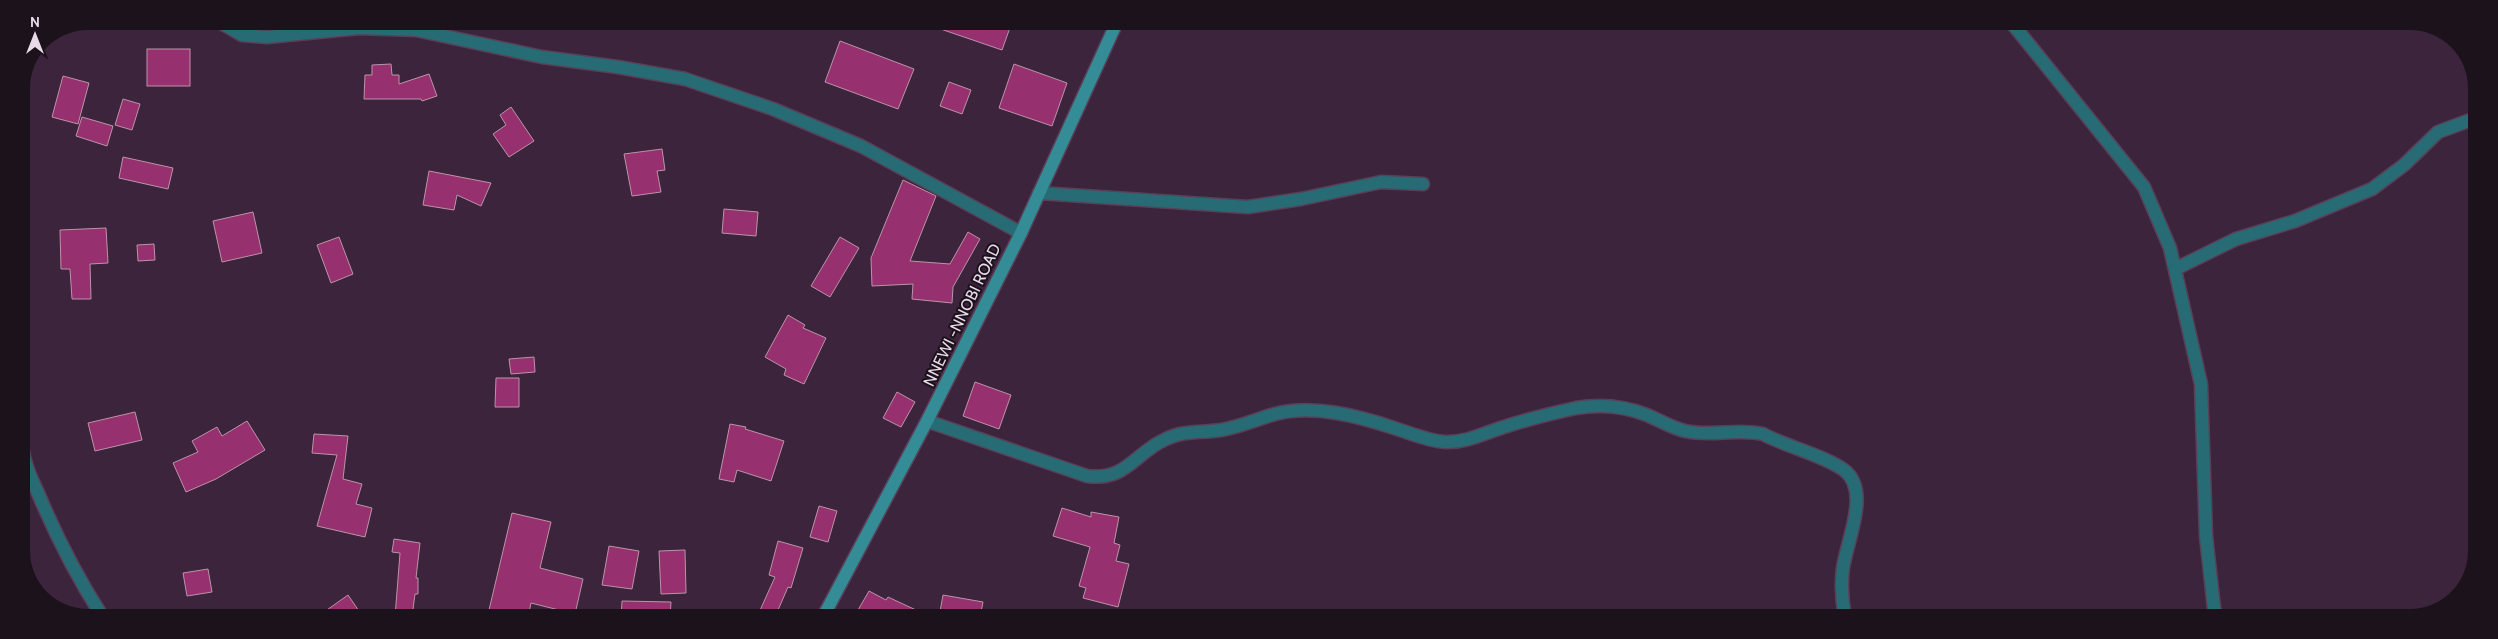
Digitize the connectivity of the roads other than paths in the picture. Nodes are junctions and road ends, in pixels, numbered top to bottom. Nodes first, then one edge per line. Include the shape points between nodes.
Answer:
1 (233, 30) edge
2 (339, 30) edge
3 (416, 30) edge
4 (1113, 30) edge
5 (2017, 30) edge
6 (2468, 121) edge
7 (1423, 184) dead end
8 (1039, 193) junction
9 (1021, 232) junction
10 (2175, 269) junction
11 (928, 421) junction
12 (30, 474) edge
13 (98, 609) edge
14 (827, 609) edge
15 (1843, 609) edge
16 (2214, 609) edge

1 - 2 street via 242,35 267,37
3 - 9 street via 542,57 686,79 773,109 861,146
4 - 8 main road, NNEWI -NNOBI ROAD
5 - 10 street via 2144,186 2170,248
6 - 10 street via 2438,132 2372,190 2236,239
7 - 8 street via 1381,182 1248,207
8 - 9 main road, NNEWI -NNOBI ROAD
9 - 11 main road, NNEWI -NNOBI ROAD
10 - 16 street via 2201,384 2206,536
11 - 14 main road, NNEWI -NNOBI ROAD
11 - 15 street via 1087,476 1104,478 1126,469 1165,439 1184,433 1222,430 1292,412 1318,411 1343,415 1444,442 1462,441 1578,408 1609,406 1645,414 1684,431 1711,434 1725,430 1750,431 1844,470 1854,482 1858,497 1843,569
12 - 13 street via 69,560

